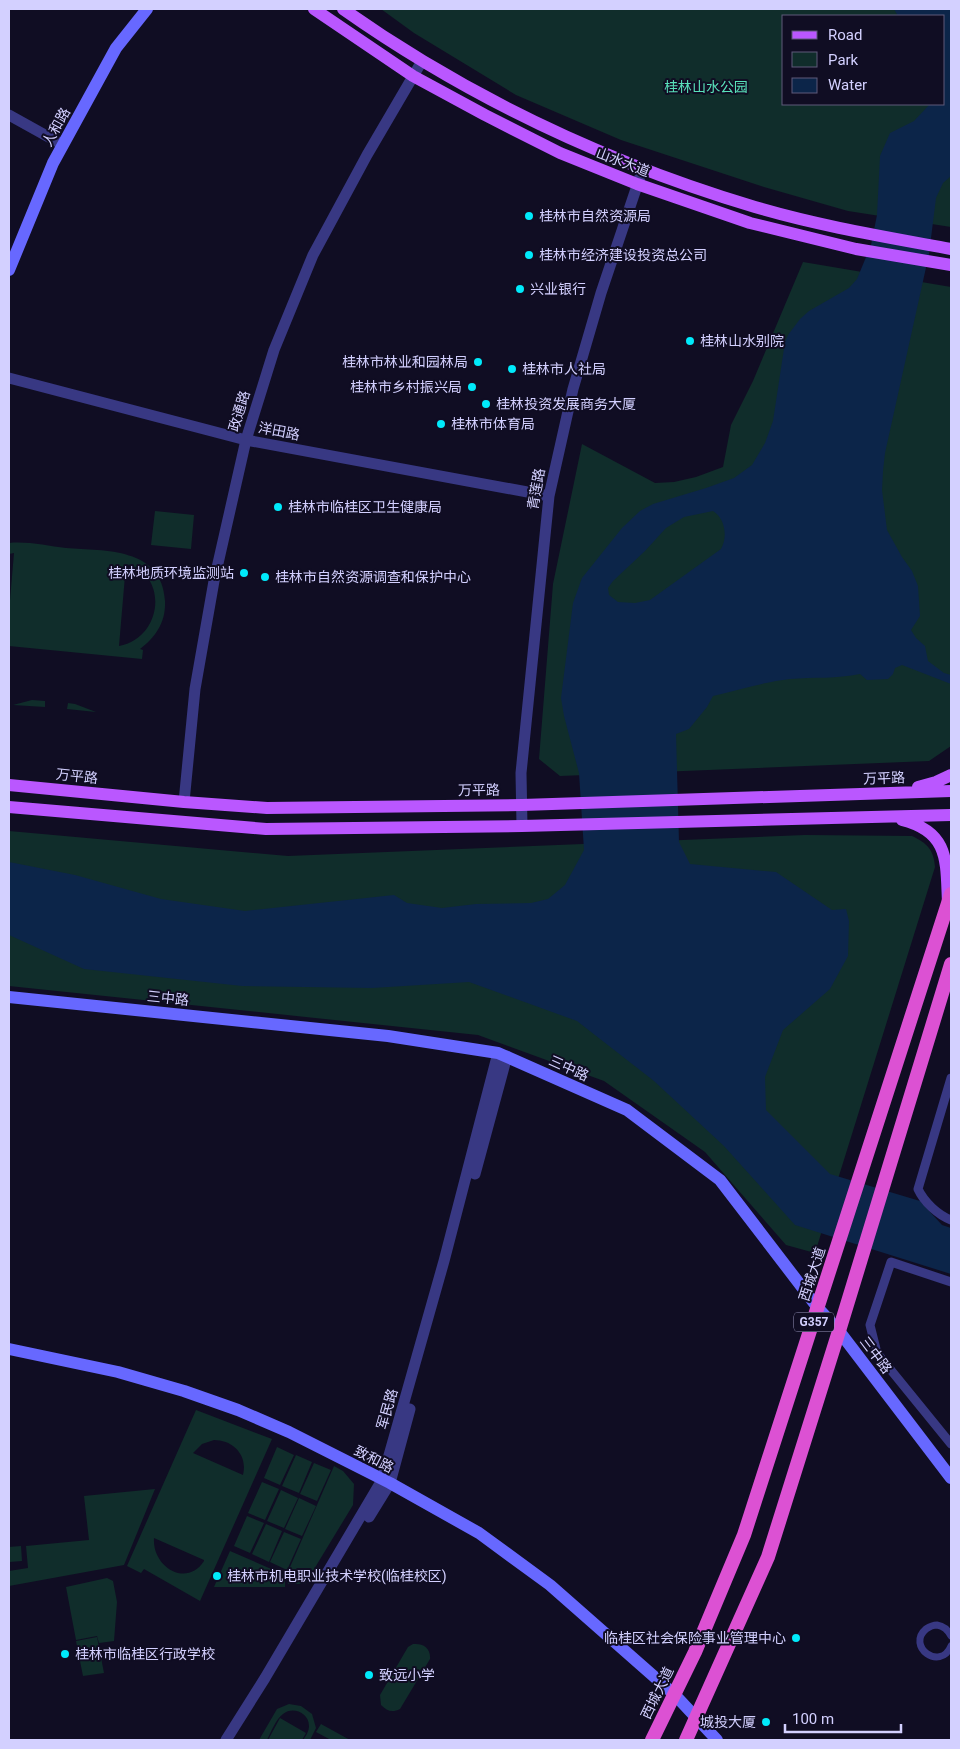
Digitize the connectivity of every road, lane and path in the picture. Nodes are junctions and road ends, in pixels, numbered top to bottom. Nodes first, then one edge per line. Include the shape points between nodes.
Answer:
1 (147, 9) edge
2 (314, 9) edge
3 (343, 9) edge
4 (422, 61) junction
5 (413, 76) junction
6 (9, 115) edge
7 (63, 145) junction
8 (642, 168) junction
9 (637, 184) junction
10 (951, 249) edge
11 (951, 265) edge
12 (9, 270) edge
13 (9, 378) edge
14 (246, 440) junction
15 (549, 496) junction
16 (951, 775) edge
17 (9, 785) edge
18 (951, 791) edge
19 (898, 793) junction
20 (184, 802) junction
21 (522, 805) junction
22 (9, 807) edge
23 (951, 815) edge
24 (887, 816) junction
25 (522, 826) junction
26 (950, 898) edge
27 (951, 964) edge
28 (9, 996) edge
29 (503, 1054) junction
30 (951, 1078) edge
31 (951, 1220) edge
32 (951, 1282) edge
33 (818, 1308) junction
34 (839, 1331) junction
35 (9, 1349) edge
36 (951, 1444) edge
37 (951, 1478) edge
38 (386, 1481) junction
39 (951, 1636) edge
40 (951, 1646) edge
41 (675, 1694) junction
42 (697, 1718) junction
43 (226, 1740) edge
44 (232, 1740) edge
45 (652, 1740) edge
46 (686, 1740) edge
47 (717, 1740) edge

1 - 7 main road, 人和路 via 116,48
2 - 5 main road, 山水大道
3 - 4 main road, 山水大道
4 - 5 street, 政通路
4 - 8 main road, 山水大道 via 567,137
5 - 9 main road, 山水大道 via 560,153
5 - 14 street, 政通路 via 313,255 274,350
6 - 7 street
7 - 12 main road, 人和路
8 - 9 street, 青莲路
8 - 10 main road, 山水大道 via 755,207 859,232
9 - 11 main road, 山水大道 via 750,223 856,248
9 - 15 street, 青莲路 via 573,389
13 - 14 street, 洋田路
14 - 15 street, 洋田路
14 - 20 street, 政通路 via 214,581 195,689
15 - 21 street, 青莲路 via 521,773
16 - 19 main road
17 - 20 main road, 万平路
18 - 19 main road, 万平路
19 - 21 main road, 万平路
20 - 21 main road, 万平路 via 267,808
21 - 25 street, 青莲路
22 - 25 main road via 266,829
23 - 24 main road
24 - 25 main road
24 - 26 main road via 915,823 939,842
26 - 33 highway, 西城大道 / G357
27 - 34 highway, G357
28 - 29 main road, 三中路 via 388,1036
29 - 33 main road, 三中路 via 626,1110 720,1180
29 - 38 street, 军民路
30 - 31 street via 918,1189 926,1202
32 - 36 street via 891,1262 870,1325 877,1353
33 - 34 main road, 三中路
33 - 41 highway, 西城大道 / G357 via 744,1535 696,1652
34 - 37 main road, 三中路
34 - 42 highway, G357 via 768,1558
35 - 38 main road, 致和路 via 118,1372 184,1391 289,1432
38 - 41 main road, 致和路 via 479,1532 542,1579
38 - 43 street, 军民路
38 - 44 street, 军民路
39 - 40 street via 947,1629 932,1626 924,1631 920,1640 923,1650 932,1656 942,1656
41 - 42 main road, 致和路
41 - 45 highway, 西城大道 / G357
42 - 46 highway, G357
42 - 47 main road, 致和路

